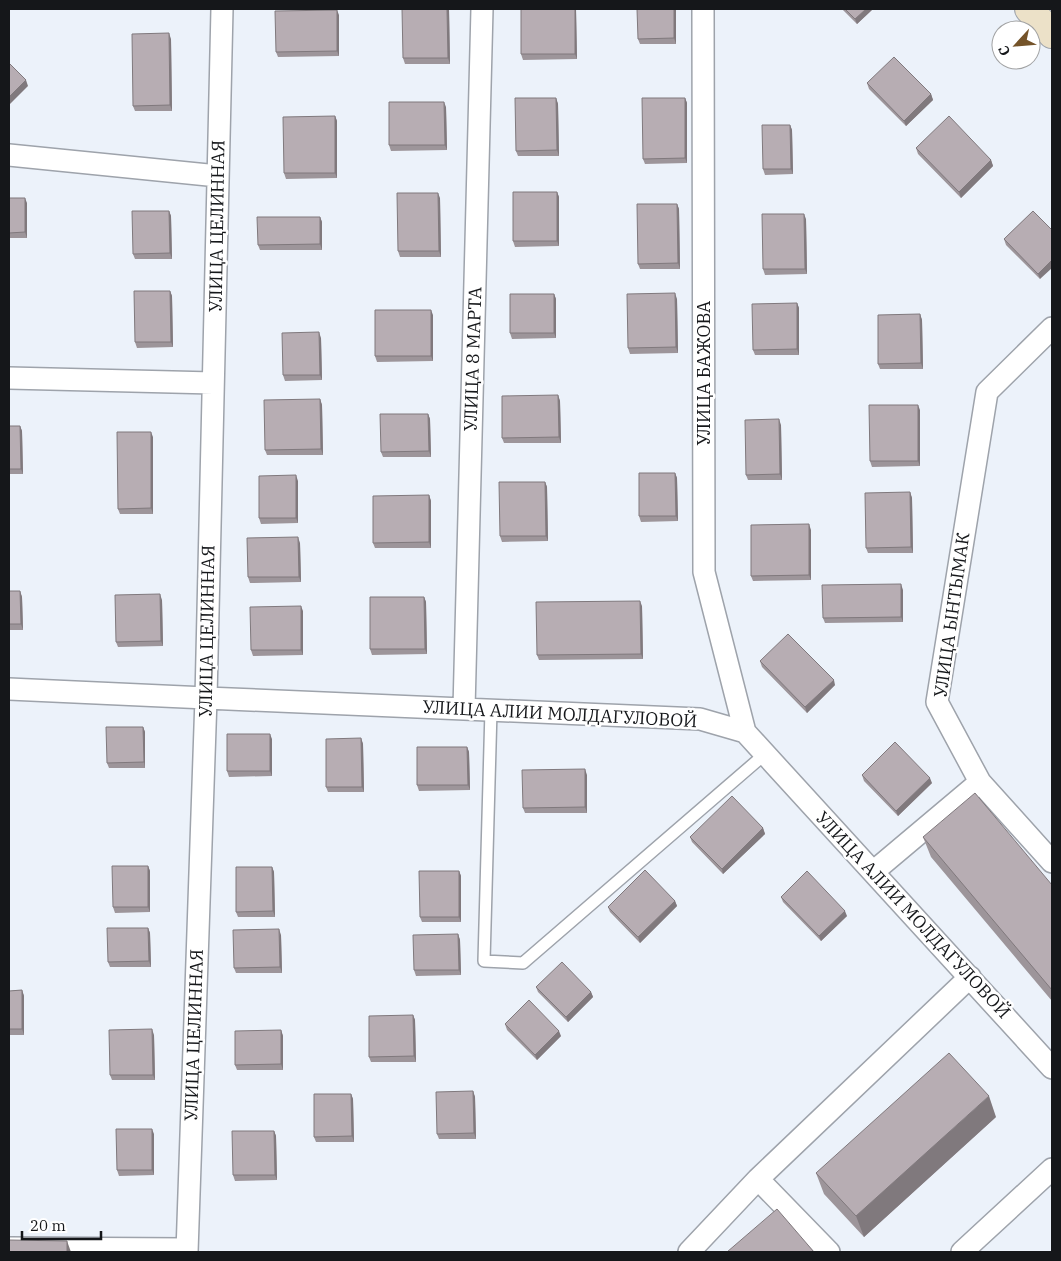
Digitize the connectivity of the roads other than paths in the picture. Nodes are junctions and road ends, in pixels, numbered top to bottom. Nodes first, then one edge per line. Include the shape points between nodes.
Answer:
1 (222, 9) edge
2 (482, 9) edge
3 (703, 9) edge
4 (1029, 9) edge
5 (1052, 34) edge
6 (9, 155) edge
7 (218, 176) junction
8 (1052, 328) edge
9 (9, 378) edge
10 (213, 383) junction
11 (9, 689) edge
12 (206, 698) junction
13 (464, 709) junction
14 (491, 710) junction
15 (745, 732) junction
16 (765, 754) junction
17 (980, 782) junction
18 (1052, 862) edge
19 (873, 872) junction
20 (970, 977) junction
21 (1052, 1068) edge
22 (1052, 1168) edge
23 (758, 1179) junction
24 (9, 1248) edge
25 (187, 1251) edge
26 (689, 1252) edge
27 (829, 1252) edge
28 (962, 1252) edge

1 - 7 street, УЛИЦА ЦЕЛИННАЯ
2 - 13 street, УЛИЦА 8 МАРТА
3 - 15 street, УЛИЦА БАЖОВА via 704,572
4 - 5 street
6 - 7 street
7 - 10 street, УЛИЦА ЦЕЛИННАЯ
8 - 17 street, УЛИЦА ЫНТЫМАК via 987,392 938,692 937,702
9 - 10 street
10 - 12 street, УЛИЦА ЦЕЛИННАЯ
11 - 12 street, УЛИЦА АЛИИ МОЛДАГУЛОВОЙ
12 - 13 street, УЛИЦА АЛИИ МОЛДАГУЛОВОЙ
12 - 25 street, УЛИЦА ЦЕЛИННАЯ
13 - 14 street, УЛИЦА АЛИИ МОЛДАГУЛОВОЙ
14 - 15 street, УЛИЦА АЛИИ МОЛДАГУЛОВОЙ via 700,719
14 - 16 lane via 484,961 523,963
15 - 16 street, УЛИЦА АЛИИ МОЛДАГУЛОВОЙ
16 - 19 street, УЛИЦА АЛИИ МОЛДАГУЛОВОЙ
17 - 18 street, УЛИЦА ЫНТЫМАК
17 - 19 street
19 - 20 street, УЛИЦА АЛИИ МОЛДАГУЛОВОЙ
20 - 21 street, УЛИЦА АЛИИ МОЛДАГУЛОВОЙ
20 - 23 street
22 - 28 street
23 - 26 street
23 - 27 street
24 - 25 street

